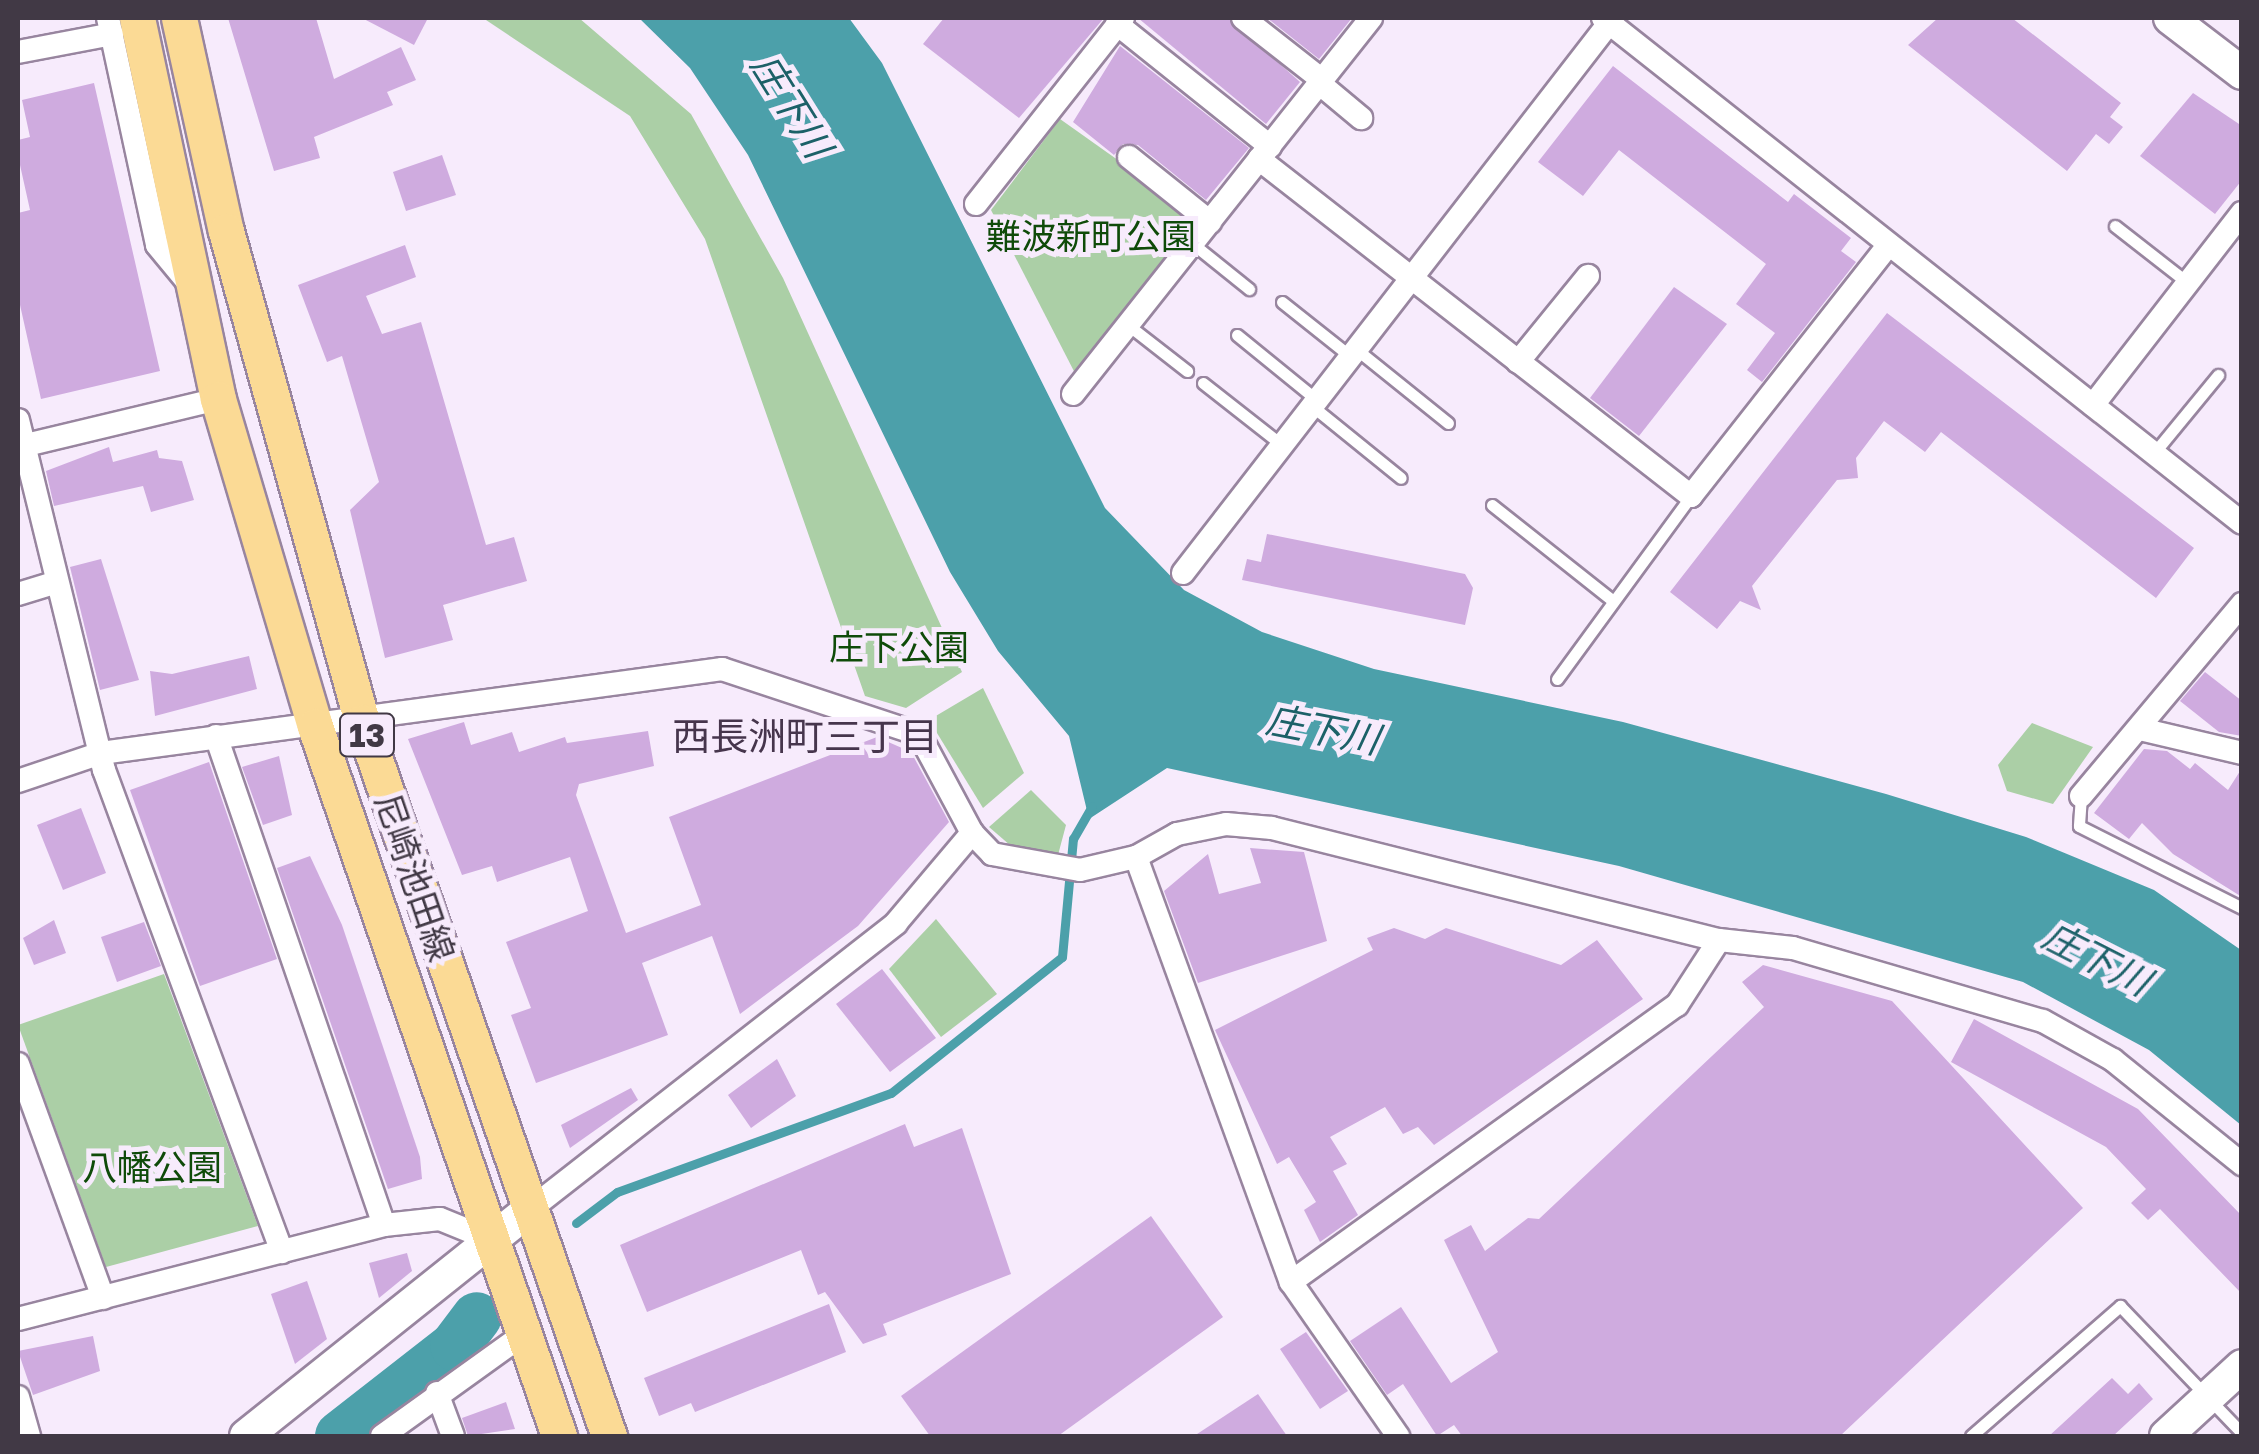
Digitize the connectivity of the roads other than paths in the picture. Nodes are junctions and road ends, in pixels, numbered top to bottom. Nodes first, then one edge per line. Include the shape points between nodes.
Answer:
1 (180, 18) edge
2 (1243, 18) edge
3 (1371, 18) edge
4 (2170, 18) edge
5 (1608, 19) edge
6 (1120, 21) edge
7 (119, 23) edge
8 (18, 52) edge
9 (2242, 74) edge
10 (1320, 81) junction
11 (1361, 118) dead end
12 (1264, 153) junction
13 (1130, 158) dead end
14 (976, 204) dead end
15 (2242, 213) edge
16 (1210, 222) junction
17 (2115, 226) dead end
18 (1192, 244) junction
19 (1889, 244) junction
20 (1588, 276) dead end
21 (1409, 278) junction
22 (2188, 283) junction
23 (1248, 289) dead end
24 (1282, 302) dead end
25 (1128, 325) junction
26 (1237, 335) dead end
27 (1353, 352) junction
28 (1518, 362) junction
29 (1188, 371) dead end
30 (2218, 375) dead end
31 (1203, 383) dead end
32 (1072, 394) dead end
33 (218, 398) junction
34 (1314, 403) junction
35 (2093, 406) junction
36 (18, 420) edge
37 (1448, 423) dead end
38 (1282, 445) junction
39 (21, 447) edge
40 (2154, 453) junction
41 (1402, 478) dead end
42 (1691, 496) junction
43 (1492, 505) dead end
44 (2242, 522) edge
45 (1183, 574) dead end
46 (58, 582) junction
47 (18, 594) edge
48 (1614, 601) junction
49 (2242, 604) edge
50 (1557, 679) dead end
51 (362, 722) junction
52 (315, 726) junction
53 (2140, 729) junction
54 (216, 736) junction
55 (101, 753) junction
56 (2242, 753) edge
57 (18, 781) edge
58 (2080, 796) joint
59 (972, 834) junction
60 (1136, 856) junction
61 (2242, 908) edge
62 (1720, 940) junction
63 (18, 1064) edge
64 (28, 1126) edge
65 (2242, 1164) edge
66 (528, 1211) junction
67 (384, 1225) junction
68 (490, 1239) junction
69 (282, 1252) junction
70 (1292, 1282) junction
71 (104, 1298) junction
72 (18, 1319) edge
73 (524, 1334) junction
74 (2242, 1366) edge
75 (437, 1393) junction
76 (18, 1396) edge
77 (2208, 1398) junction
78 (2242, 1433) edge
79 (30, 1436) edge
80 (246, 1436) edge
81 (382, 1436) edge
82 (453, 1436) edge
83 (560, 1436) edge
84 (609, 1436) edge
85 (1398, 1436) edge
86 (1971, 1436) edge
87 (2166, 1436) edge

1 - 51 main road, 尼崎池田線 / 13 via 226,231
2 - 10 street
3 - 10 street
4 - 9 street
5 - 19 street
5 - 21 street
6 - 12 street
6 - 14 street
7 - 8 street
7 - 33 main road, 尼崎池田線 / 13
10 - 11 street
10 - 12 street
12 - 16 street
12 - 21 street
13 - 16 street
15 - 22 street
16 - 18 street
17 - 22 lane
18 - 23 lane
18 - 25 street
19 - 35 street
19 - 42 street
20 - 28 street
21 - 27 street
21 - 28 street
22 - 35 street
24 - 27 lane
25 - 29 lane
25 - 32 street
26 - 34 lane
27 - 34 street
27 - 37 lane
28 - 42 street
30 - 40 lane
31 - 38 lane
33 - 39 street
33 - 52 main road, 尼崎池田線 / 13
34 - 38 street
34 - 41 lane
35 - 40 street
36 - 39 street
38 - 45 street
39 - 46 street
40 - 44 street
42 - 48 lane
43 - 48 lane
46 - 47 street
46 - 55 street
48 - 50 lane
49 - 53 street
51 - 52 street
51 - 59 street via 722,669 912,730
51 - 66 main road, 尼崎池田線 / 13
52 - 54 street
52 - 68 main road, 尼崎池田線 / 13
53 - 56 street
53 - 58 street
54 - 55 street
54 - 67 street
55 - 57 street
55 - 69 street
58 - 61 lane via 2080,826
59 - 60 street via 992,854 1046,870 1080,870
59 - 66 street via 896,923
60 - 62 street via 1177,834 1226,824 1272,828
60 - 70 street
62 - 65 street via 1794,948 2043,1020 2113,1060
62 - 70 street via 1677,1006
63 - 64 street
64 - 71 street
66 - 68 street
66 - 84 main road, 尼崎池田線 / 13
67 - 68 street via 440,1219
67 - 69 street
68 - 73 main road, 尼崎池田線 / 13
68 - 80 street
69 - 71 street
70 - 85 street
71 - 72 street
73 - 75 street
73 - 83 main road, 尼崎池田線 / 13
74 - 77 street
75 - 81 street
75 - 82 street
76 - 79 street
77 - 78 lane
77 - 86 lane via 2120,1306
77 - 87 street

